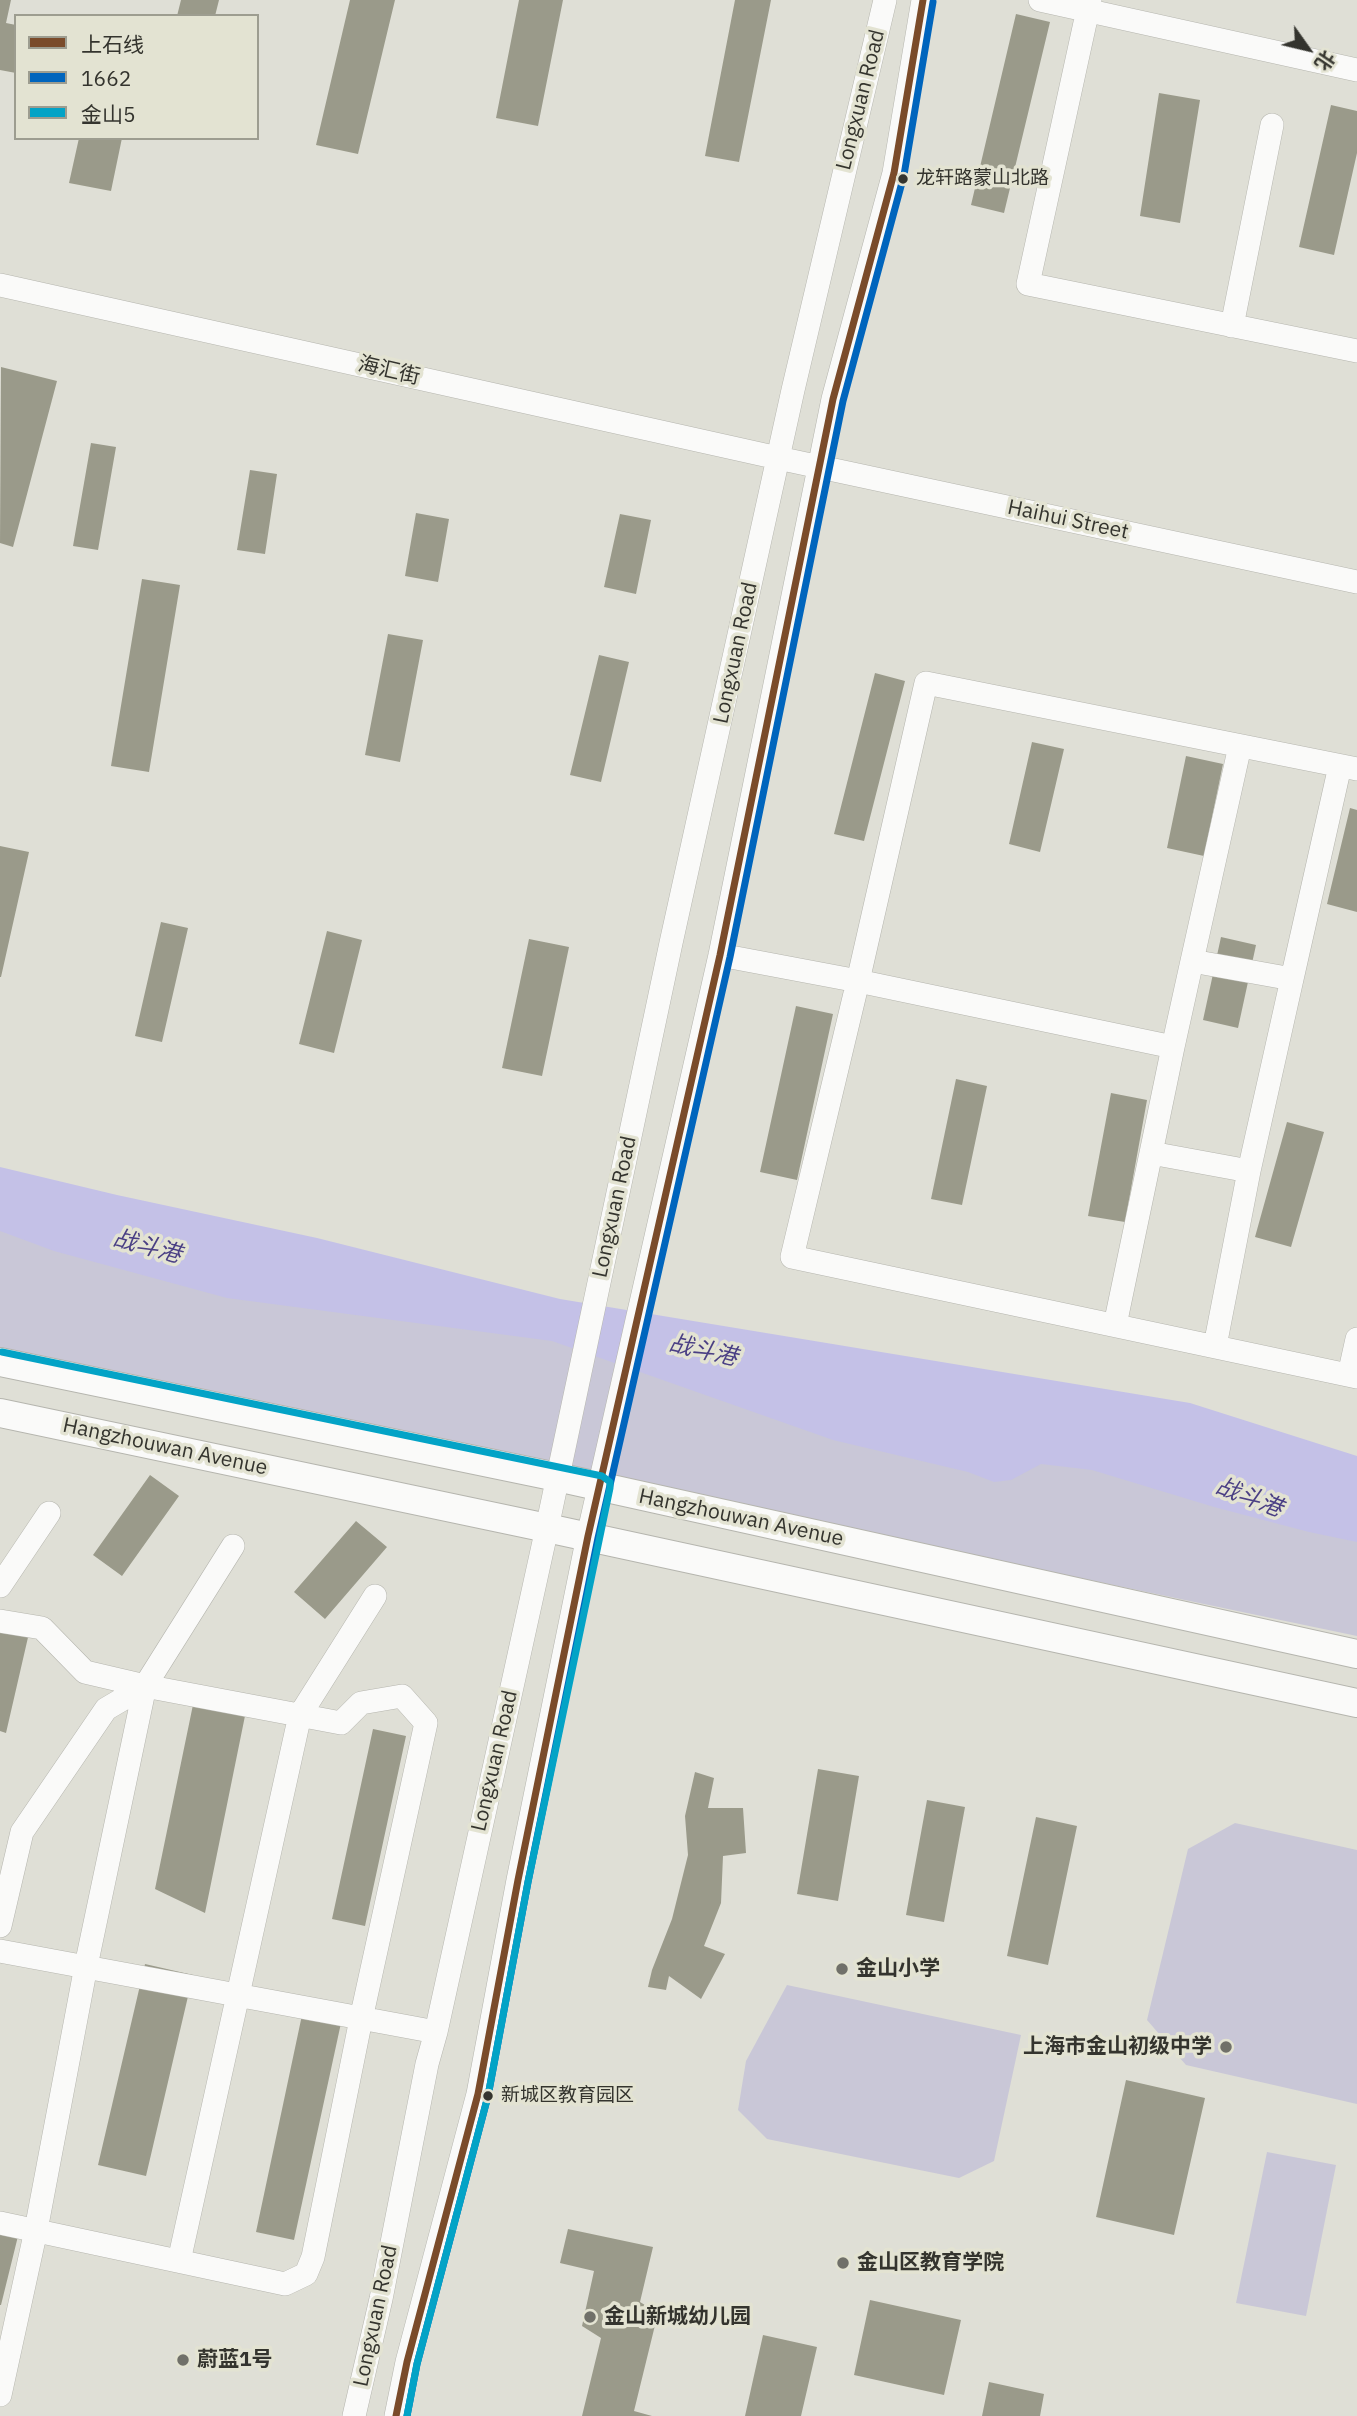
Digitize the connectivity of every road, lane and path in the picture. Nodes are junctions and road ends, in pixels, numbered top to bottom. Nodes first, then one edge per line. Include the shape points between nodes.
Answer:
1 (885, 0) edge
2 (923, 0) edge
3 (1040, 0) edge
4 (1089, 5) edge
5 (1357, 70) edge
6 (1272, 125) dead end
7 (0, 285) edge
8 (1231, 326) junction
9 (1357, 351) edge
10 (778, 458) junction
11 (819, 466) junction
12 (1357, 582) edge
13 (1240, 746) junction
14 (1348, 768) edge
15 (720, 955) junction
16 (1192, 961) junction
17 (1292, 979) junction
18 (858, 981) junction
19 (1173, 1047) junction
20 (1151, 1153) junction
21 (1249, 1171) junction
22 (1115, 1325) junction
23 (1357, 1339) edge
24 (1215, 1346) junction
25 (0, 1362) edge
26 (1353, 1376) edge
27 (0, 1413) edge
28 (557, 1477) junction
29 (600, 1486) junction
30 (50, 1513) dead end
31 (547, 1528) junction
32 (588, 1536) junction
33 (233, 1546) dead end
34 (0, 1586) edge
35 (374, 1596) dead end
36 (0, 1621) edge
37 (1357, 1654) edge
38 (145, 1686) junction
39 (1357, 1703) edge
40 (300, 1715) junction
41 (0, 1926) edge
42 (0, 1951) edge
43 (86, 1966) junction
44 (238, 1995) junction
45 (360, 2019) junction
46 (436, 2032) junction
47 (4, 2221) edge
48 (36, 2230) junction
49 (179, 2261) junction
50 (0, 2395) edge
51 (354, 2416) edge
52 (396, 2416) edge

1 - 10 street, Longxuan Road
2 - 11 street via 894,173
3 - 4 street
4 - 5 street
4 - 8 street via 1028,284
6 - 8 street
7 - 10 street, 海汇街
8 - 9 street
10 - 11 street, Haihui Street
10 - 28 street, Longxuan Road
11 - 12 street, Haihui Street
11 - 15 street
13 - 14 street
13 - 16 street
13 - 18 street via 926,683
14 - 17 street
15 - 18 street
15 - 29 street
16 - 17 street
16 - 19 street
17 - 21 street
18 - 19 street
18 - 22 street via 792,1257
19 - 20 street
20 - 21 street
20 - 22 street
21 - 24 street
22 - 24 street
23 - 26 street
24 - 26 street
25 - 28 main road, Hangzhouwan Avenue
27 - 31 main road, Hangzhouwan Avenue
28 - 29 main road, Hangzhouwan Avenue
28 - 31 street, Longxuan Road
29 - 32 street
29 - 37 main road, Hangzhouwan Avenue
30 - 34 street
31 - 32 main road, Hangzhouwan Avenue
31 - 46 street, Longxuan Road
32 - 39 main road, Hangzhouwan Avenue
32 - 52 street via 478,2094
33 - 38 street
35 - 40 street
36 - 38 street via 42,1628 85,1672
38 - 40 street
38 - 41 street via 106,1709 22,1832
38 - 43 street
40 - 44 street
40 - 45 street via 341,1723 361,1703 402,1696 426,1723
42 - 43 street
43 - 44 street
43 - 48 street
44 - 45 street
44 - 49 street
45 - 46 street
45 - 49 street via 306,2274 285,2284
46 - 51 street, Longxuan Road
47 - 48 street
48 - 49 street
48 - 50 street

